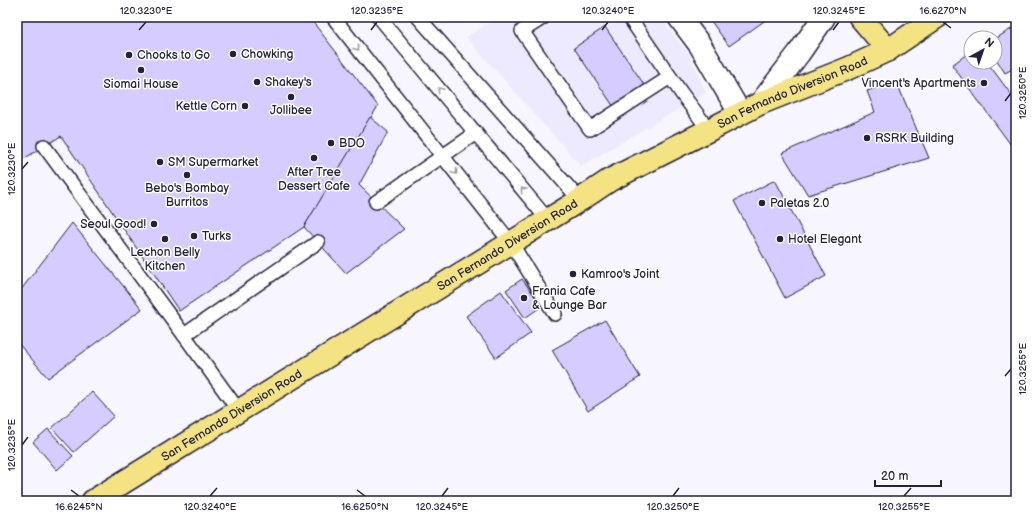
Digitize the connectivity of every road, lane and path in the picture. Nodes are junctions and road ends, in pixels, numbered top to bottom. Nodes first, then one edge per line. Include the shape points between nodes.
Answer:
1 (333, 17) edge
2 (380, 17) edge
3 (418, 17) edge
4 (544, 17) edge
5 (629, 17) edge
6 (679, 17) edge
7 (824, 17) edge
8 (860, 17) edge
9 (937, 17) edge
10 (888, 50) junction
11 (670, 77) junction
12 (761, 103) junction
13 (740, 113) junction
14 (709, 130) junction
15 (476, 133) junction
16 (44, 146) dead end
17 (442, 156) junction
18 (580, 200) junction
19 (376, 202) dead end
20 (548, 220) junction
21 (318, 242) dead end
22 (511, 243) junction
23 (554, 314) dead end
24 (184, 335) junction
25 (239, 411) junction
26 (93, 501) edge

1 -> 17 lane
15 -> 2 lane
3 - 18 lane
4 - 11 lane via 522,31 590,129
5 - 11 lane
6 - 13 street via 700,45
7 - 12 street
8 - 10 highway
9 - 10 highway, San Fernando Diversion Road
10 - 12 highway, San Fernando Diversion Road
11 - 14 lane
12 - 13 highway, San Fernando Diversion Road
13 - 14 highway, San Fernando Diversion Road
14 - 18 highway, San Fernando Diversion Road via 610,180
15 - 17 lane
20 -> 15 lane
16 - 24 lane
17 - 19 lane
17 -> 22 lane
18 - 20 highway, San Fernando Diversion Road
20 - 22 highway, San Fernando Diversion Road
21 - 24 lane
22 - 23 lane
22 - 25 highway, San Fernando Diversion Road
24 - 25 lane
25 - 26 highway, San Fernando Diversion Road

